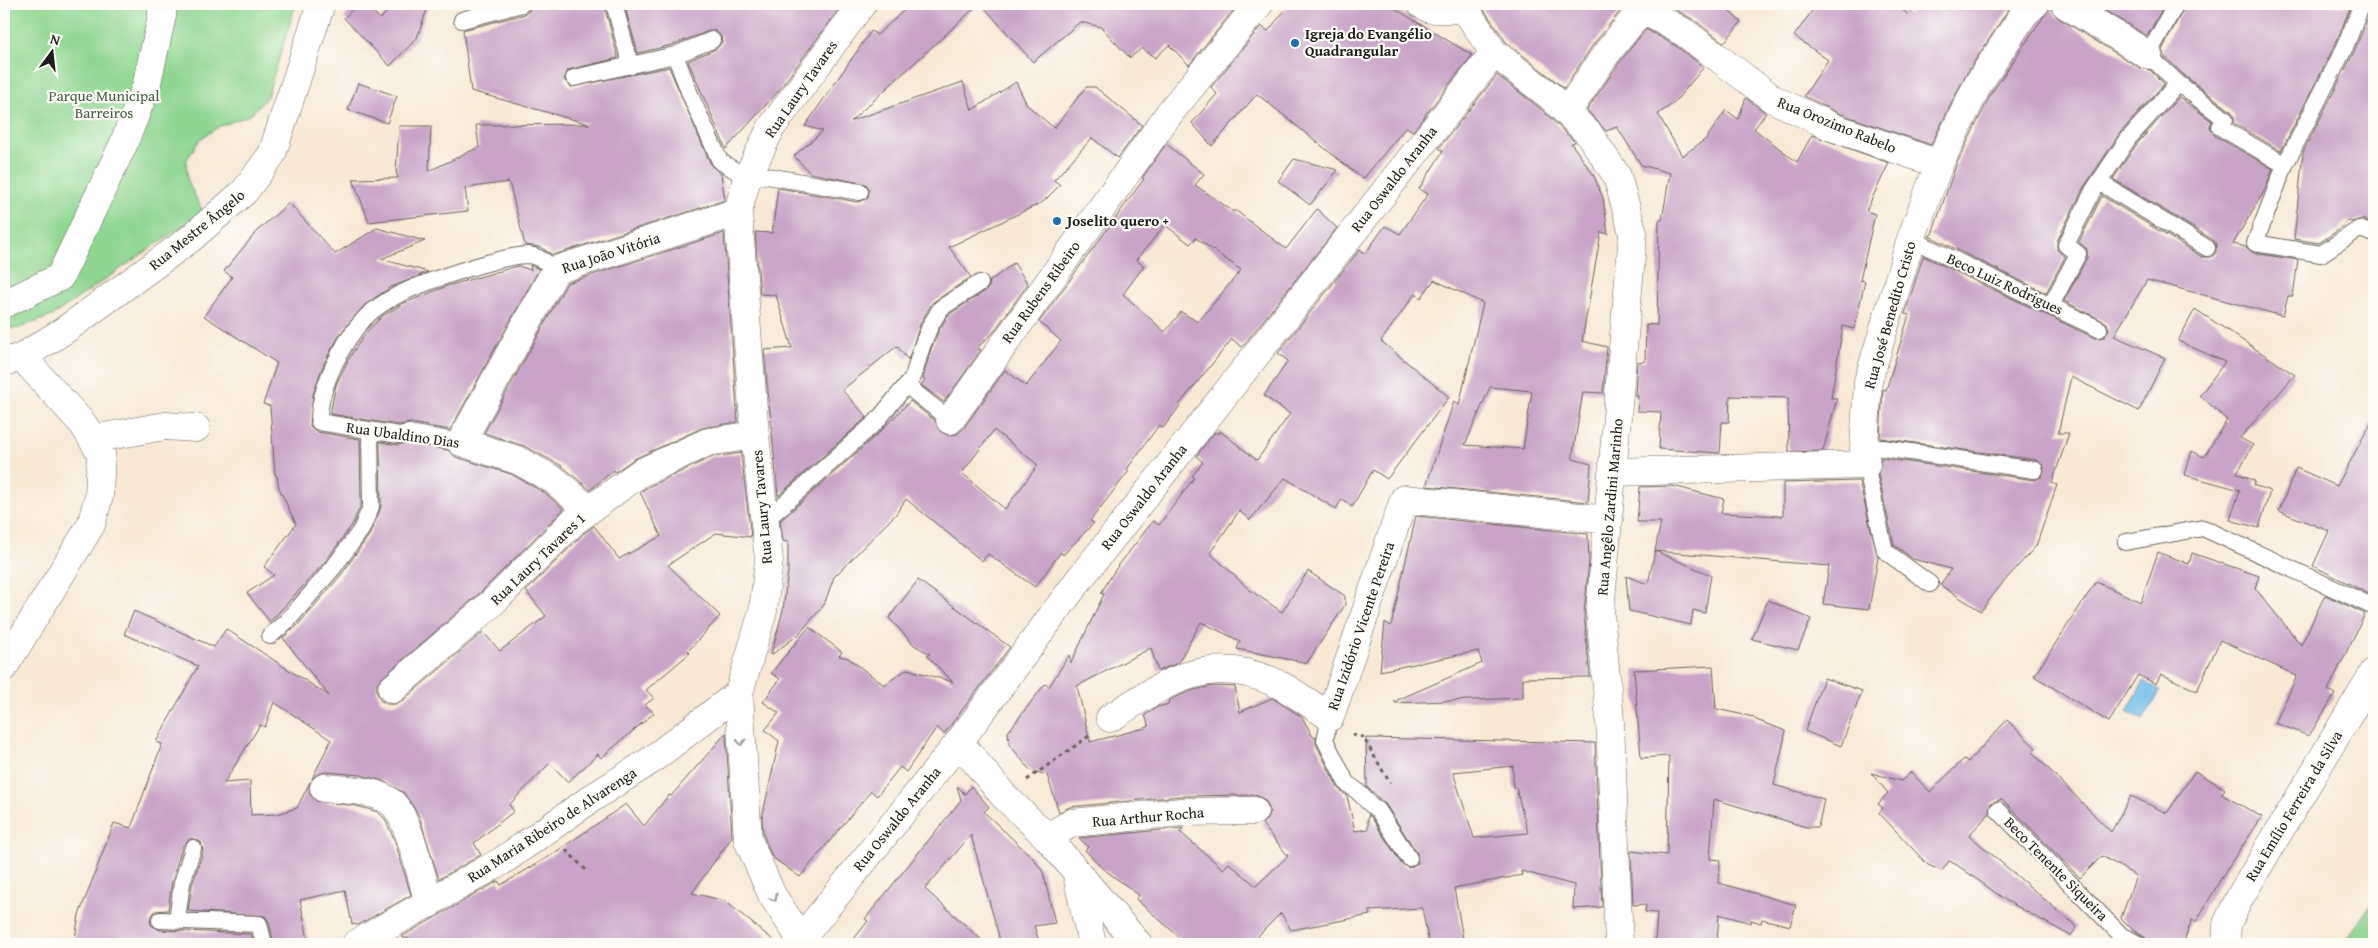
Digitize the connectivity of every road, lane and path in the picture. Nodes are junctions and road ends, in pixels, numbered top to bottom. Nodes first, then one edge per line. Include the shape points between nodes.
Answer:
1 (162, 4) edge
2 (321, 4) edge
3 (522, 4) edge
4 (614, 4) edge
5 (861, 4) edge
6 (1260, 4) edge
7 (1420, 4) edge
8 (2035, 4) edge
9 (2065, 4) edge
10 (2176, 4) edge
11 (2362, 4) edge
12 (1465, 6) edge
13 (462, 20) dead end
14 (712, 40) dead end
15 (1494, 53) junction
16 (675, 55) junction
17 (2148, 56) junction
18 (630, 66) junction
19 (574, 78) dead end
20 (2178, 83) junction
21 (1559, 104) junction
22 (1939, 164) junction
23 (2286, 165) junction
24 (746, 178) junction
25 (2099, 182) junction
26 (860, 192) dead end
27 (738, 212) junction
28 (2374, 234) edge
29 (1911, 239) junction
30 (2207, 248) dead end
31 (556, 270) junction
32 (980, 283) dead end
33 (4, 304) edge
34 (2051, 305) junction
35 (2099, 329) dead end
36 (13, 360) edge
37 (907, 386) junction
38 (950, 420) joint
39 (196, 428) dead end
40 (370, 431) junction
41 (755, 435) junction
42 (92, 439) junction
43 (461, 442) junction
44 (1865, 456) junction
45 (2035, 470) dead end
46 (1613, 472) junction
47 (589, 510) junction
48 (1609, 520) junction
49 (765, 522) junction
50 (2126, 542) dead end
51 (1930, 584) dead end
52 (2374, 608) edge
53 (270, 636) dead end
54 (4, 667) edge
55 (2374, 672) edge
56 (392, 689) dead end
57 (739, 693) junction
58 (1110, 718) joint
59 (1328, 724) junction
60 (959, 742) junction
61 (1390, 783) dead end
62 (324, 788) dead end
63 (1004, 796) junction
64 (1998, 810) dead end
65 (1254, 811) dead end
66 (1046, 837) junction
67 (193, 848) dead end
68 (1408, 858) dead end
69 (1076, 871) junction
70 (429, 904) junction
71 (177, 919) junction
72 (160, 920) dead end
73 (799, 942) edge
74 (264, 944) edge
75 (356, 944) edge
76 (1092, 944) edge
77 (1138, 944) edge
78 (1620, 944) edge
79 (2138, 944) edge
80 (2226, 944) edge

1 - 33 street via 162,16 142,95 123,146 60,277
2 - 36 street, Rua Mestre Ângelo via 272,154 245,191 190,239 65,330
3 - 13 lane
4 - 18 lane
5 - 24 street, Rua Laury Tavares via 772,128
6 - 38 street, Rua Rubens Ribeiro via 1171,111
7 - 12 street via 1430,9
8 - 22 street, Rua José Benedito Cristo via 2024,14 1978,84
9 - 17 street
10 - 17 lane
11 - 23 lane via 2345,47
12 - 15 street
14 - 16 lane
15 - 21 street, Rua Angêlo Zardini Marinho
15 - 60 street, Rua Oswaldo Aranha via 1078,581
16 - 18 lane
16 - 24 lane via 720,161
17 - 20 lane
18 - 19 lane
20 - 23 lane via 2225,119 2220,127
20 - 25 lane via 2128,139
21 - 22 street, Rua Orozimo Rabelo via 1642,9 1685,33 1773,99 1832,127
21 - 46 street, Rua Angêlo Zardini Marinho via 1590,134 1617,176 1633,233
22 - 29 street, Rua José Benedito Cristo
23 - 28 lane via 2255,243 2321,254 2359,229
24 - 26 lane via 767,176
24 - 27 street, Rua Laury Tavares
25 - 30 lane
25 - 34 lane via 2066,245 2078,254
27 - 31 street, Rua João Vitória
27 - 41 street, Rua Laury Tavares
29 - 34 lane, Beco Luiz Rodrigues
29 - 44 street, Rua José Benedito Cristo via 1868,381
31 - 40 lane, Rua Ubaldino Dias via 546,261 530,255 493,262 416,286 364,319 338,358 318,409 319,422
31 - 43 street, Rua João Vitória
32 - 37 lane via 941,308 930,326
34 - 35 lane, Beco Luiz Rodrigues
36 - 42 street via 83,424
37 - 38 lane, Rua Rubens Ribeiro
37 - 49 lane via 876,422
39 - 42 street via 165,426
40 - 43 lane, Rua Ubaldino Dias via 408,433
40 - 53 lane via 371,507 361,530 333,568
41 - 47 street, Rua Laury Tavares 1 via 708,442 640,473
41 - 49 street, Rua Laury Tavares
42 - 54 street via 101,453 99,496 91,526
43 - 47 street, Rua Ubaldino Dias via 517,460 554,480
44 - 45 lane via 1883,448
44 - 46 street
44 - 51 lane via 1885,551
46 - 48 street, Rua Angêlo Zardini Marinho
47 - 56 street, Rua Laury Tavares 1 via 490,605
48 - 59 street, Rua Izidório Vicente Pereira via 1404,499
48 - 78 street, Rua Angêlo Zardini Marinho via 1600,612 1610,721
49 - 57 street, Rua Laury Tavares via 770,560 763,611
50 - 52 lane via 2203,528
55 - 80 street, Rua Emílio Ferreira da Silva via 2240,897 2227,924
57 - 70 street, Rua Maria Ribeiro de Alvarenga via 650,761 502,861
57 -> 73 street, Rua Laury Tavares via 748,840 772,894
58 - 59 street, Rua Izidório Vicente Pereira via 1158,687 1195,672 1230,670 1279,684
58 - 63 path via 1082,743
59 - 61 path via 1363,737
59 - 68 lane via 1325,740 1347,784 1378,810
60 - 63 street
60 - 73 street, Rua Oswaldo Aranha
62 - 70 street via 373,794 392,804 403,822
63 - 66 street
64 - 79 lane, Beco Tenente Siqueira via 2122,936
65 - 66 street, Rua Arthur Rocha via 1181,812 1072,823
66 - 69 street
67 - 71 lane via 182,883
69 - 76 street
69 - 77 street
70 - 75 street, Rua Maria Ribeiro de Alvarenga
71 - 72 lane
71 - 74 lane via 259,924

